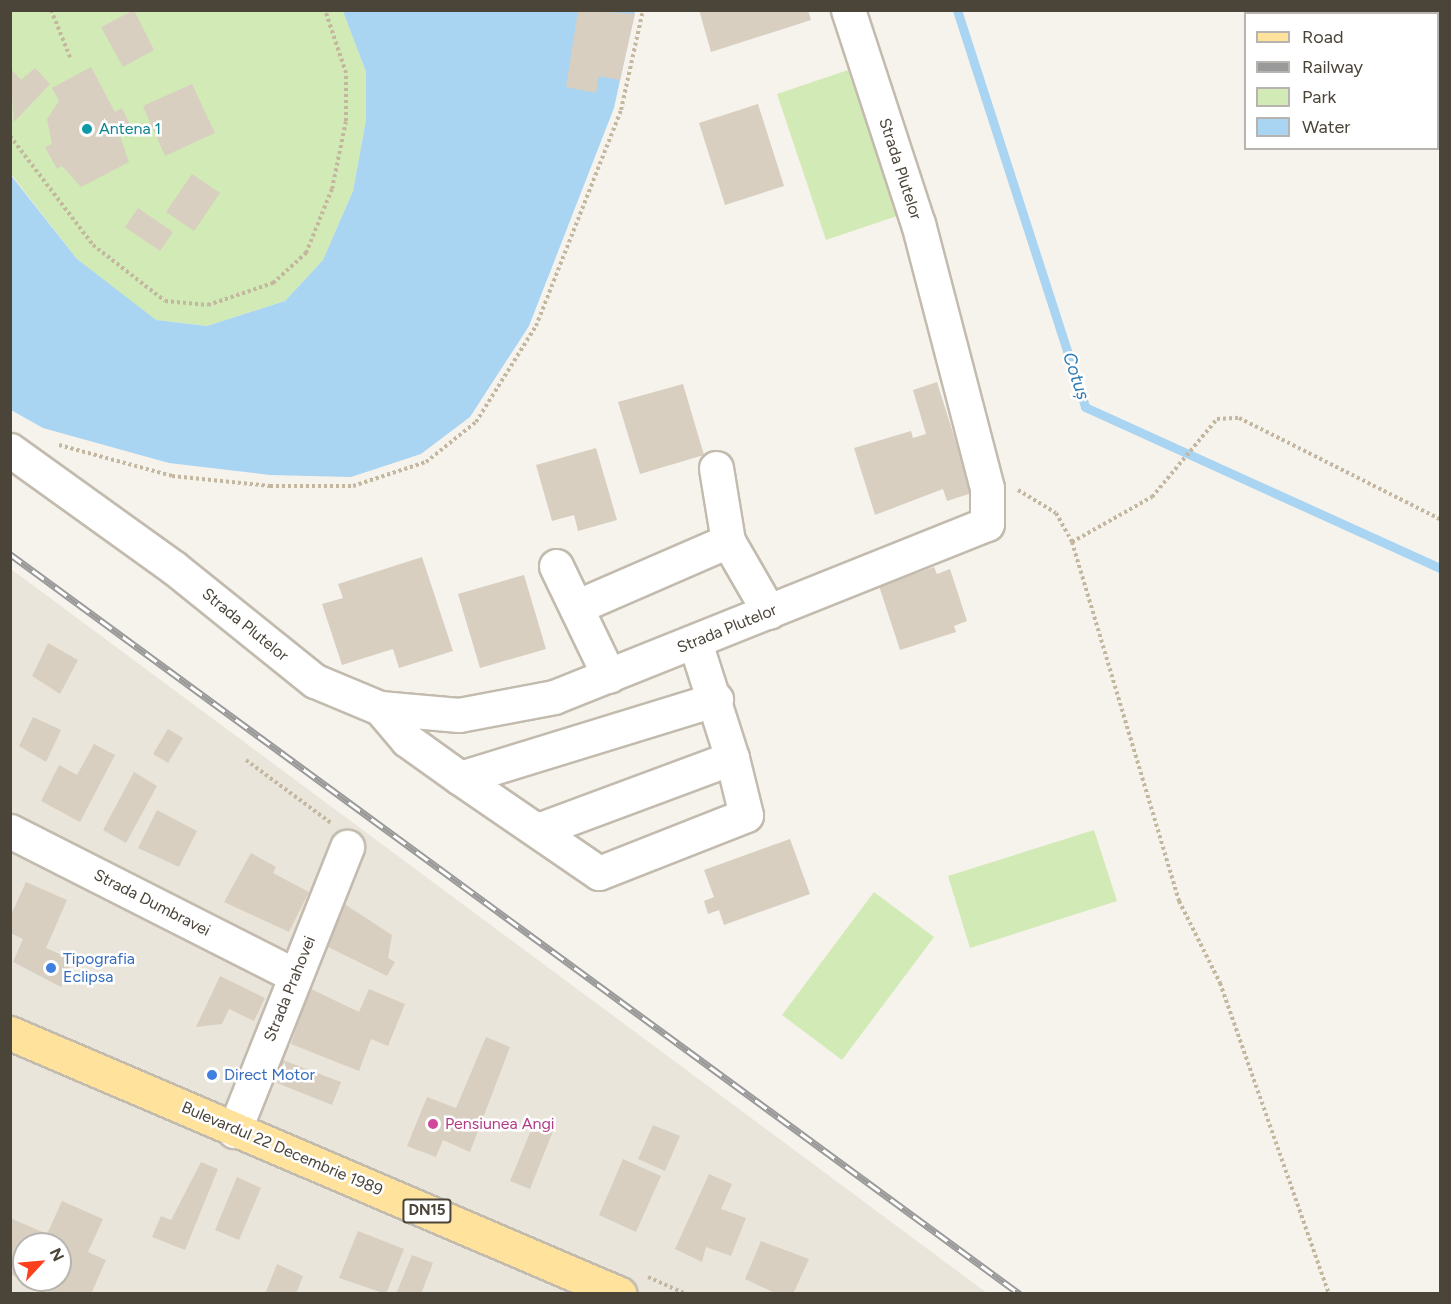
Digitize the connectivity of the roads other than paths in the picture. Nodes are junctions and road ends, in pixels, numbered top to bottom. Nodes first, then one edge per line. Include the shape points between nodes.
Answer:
1 (848, 10) edge
2 (10, 450) edge
3 (716, 468) dead end
4 (728, 541) junction
5 (556, 566) dead end
6 (576, 607) junction
7 (770, 612) junction
8 (695, 642) junction
9 (609, 676) junction
10 (716, 699) junction
11 (380, 708) junction
12 (732, 758) junction
13 (460, 778) junction
14 (538, 830) junction
15 (10, 831) edge
16 (342, 838) road end
17 (294, 975) junction
18 (10, 1033) edge
19 (234, 1131) junction
20 (620, 1293) edge

1 - 7 street, Strada Plutelor via 918,224 987,488 987,524
2 - 11 street, Strada Plutelor via 173,567 315,681
3 - 4 street
4 - 6 street
4 - 7 street
5 - 6 street
6 - 9 street
7 - 8 street, Strada Plutelor
8 - 9 street, Strada Plutelor
8 - 10 street
9 - 11 street, Strada Plutelor via 554,697 459,715
10 - 12 street
10 - 13 street
11 - 13 street via 407,740
12 - 14 street
12 - 14 street via 746,815 599,873
13 - 14 street
15 - 17 street, Strada Dumbravei
16 - 17 street, Strada Prahovei
17 - 19 street, Strada Prahovei
18 - 19 main road, Bulevardul 22 Decembrie 1989 / DN15
19 - 20 main road, Bulevardul 22 Decembrie 1989 / DN15

